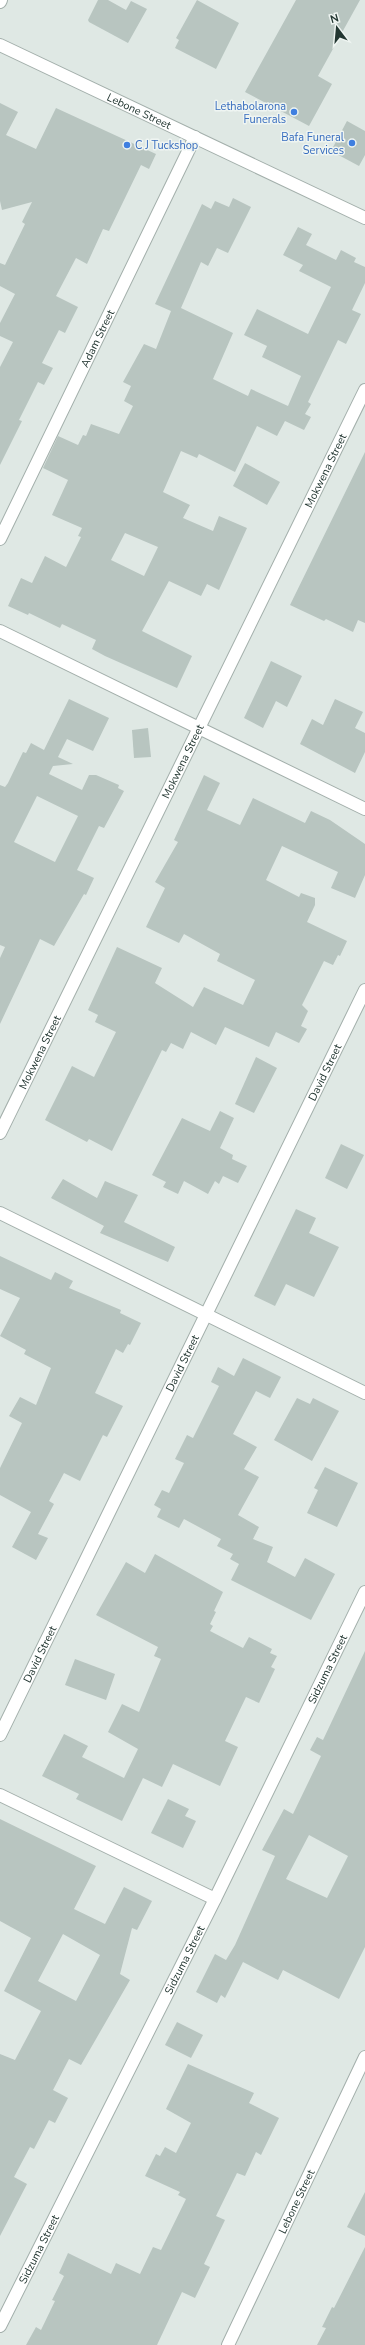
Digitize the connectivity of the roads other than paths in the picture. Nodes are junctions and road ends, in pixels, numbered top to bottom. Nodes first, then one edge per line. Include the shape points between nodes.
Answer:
1 (0, 45) edge
2 (195, 137) junction
3 (365, 218) edge
4 (365, 390) edge
5 (0, 539) edge
6 (0, 631) edge
7 (200, 729) junction
8 (365, 809) edge
9 (365, 990) edge
10 (0, 1133) edge
11 (0, 1213) edge
12 (206, 1315) junction
13 (365, 1393) edge
14 (365, 1592) edge
15 (0, 1736) edge
16 (0, 1795) edge
17 (215, 1899) junction
18 (365, 2057) edge
19 (0, 2326) edge
20 (228, 2345) edge

1 - 2 street, Lebone Street
2 - 3 street, Lebone Street
2 - 5 street, Adam Street
4 - 7 street, Mokwena Street
6 - 7 street
7 - 8 street
7 - 10 street, Mokwena Street
9 - 12 street, David Street
11 - 12 street
12 - 13 street
12 - 15 street, David Street
14 - 17 street, Sidzuma Street
16 - 17 street
17 - 19 street, Sidzuma Street
18 - 20 street, Lebone Street

